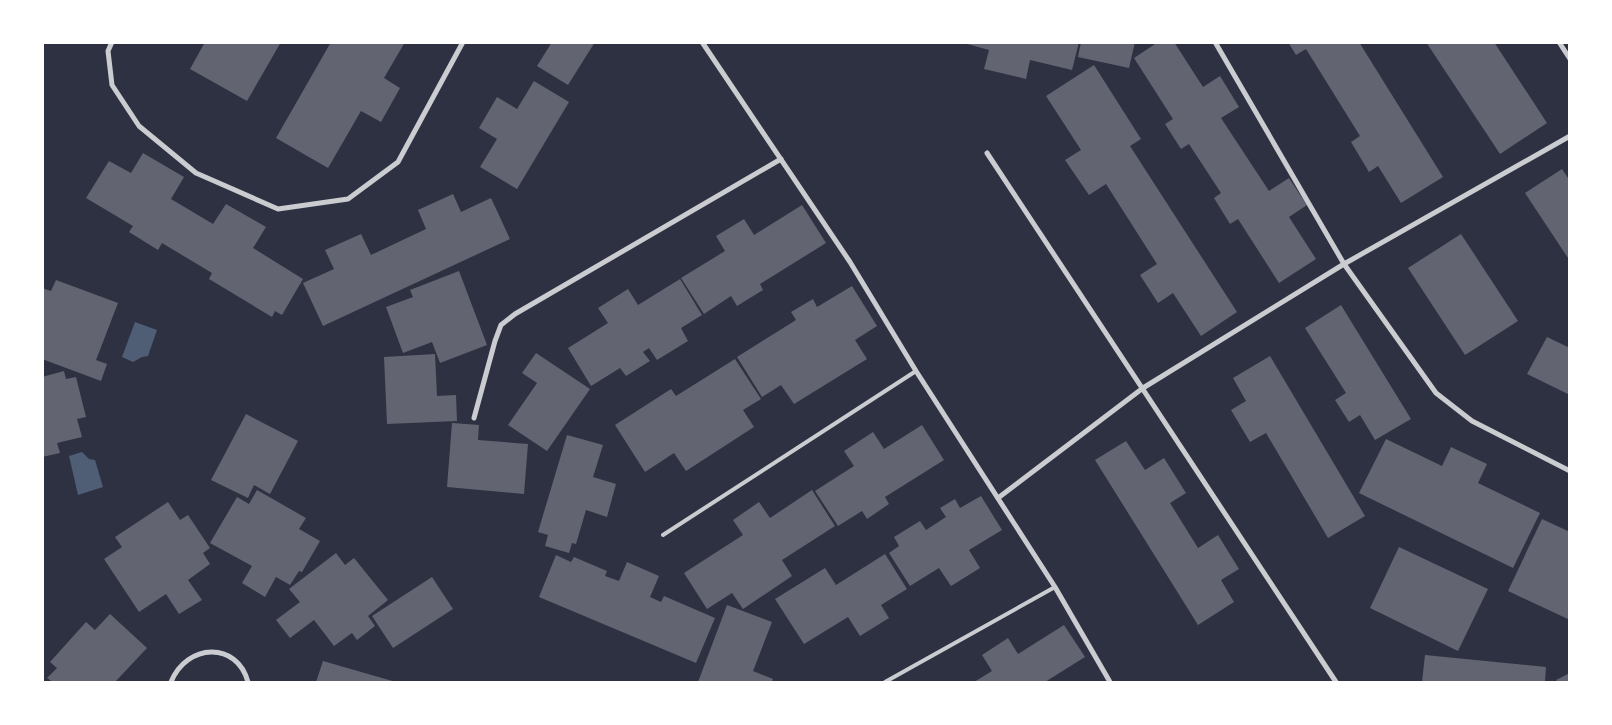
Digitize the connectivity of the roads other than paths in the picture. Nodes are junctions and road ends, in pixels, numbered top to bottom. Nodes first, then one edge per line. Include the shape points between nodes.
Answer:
1 (112, 42) edge
2 (463, 42) edge
3 (702, 42) edge
4 (1215, 42) edge
5 (1559, 42) edge
6 (1570, 59) edge
7 (1570, 136) edge
8 (987, 153) dead end
9 (781, 159) junction
10 (1344, 264) junction
11 (916, 371) junction
12 (1143, 388) junction
13 (474, 418) dead end
14 (1570, 471) edge
15 (998, 498) junction
16 (663, 535) dead end
17 (1056, 587) junction
18 (171, 682) edge
19 (248, 682) edge
20 (885, 682) edge
21 (1110, 682) edge
22 (1336, 682) edge

1 - 2 street via 108,51 112,85 139,126 196,172 278,209 348,199 398,162
3 - 9 street
4 - 10 street
5 - 6 street
7 - 10 street
8 - 12 street
9 - 11 street via 850,262
9 - 13 street via 515,314 501,326 495,341
10 - 12 street
10 - 14 street via 1436,393 1472,421
11 - 15 street
11 - 16 lane
12 - 15 street
12 - 22 street
15 - 17 street
17 - 20 lane
17 - 21 street
18 - 19 street via 184,662 206,652 230,657 240,665

